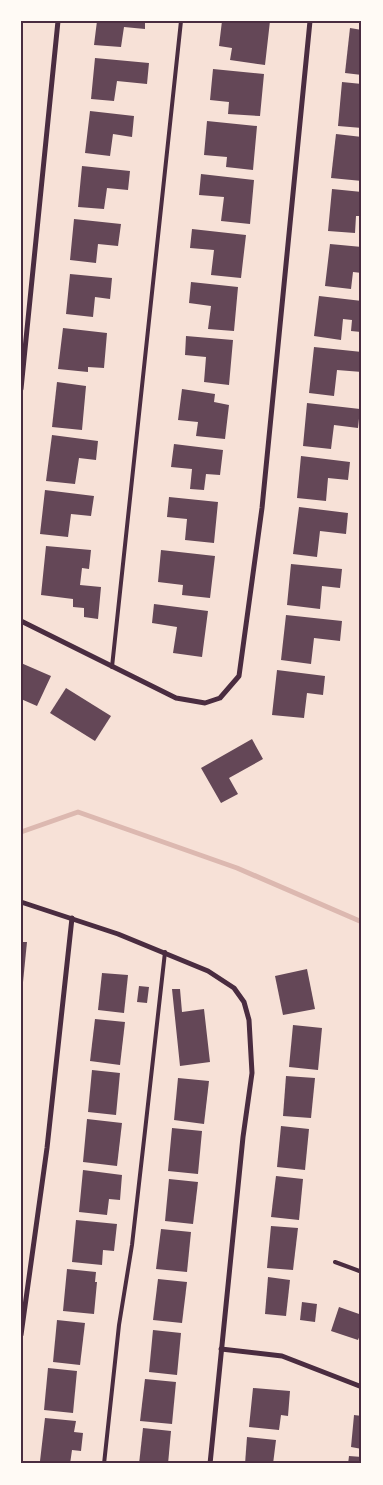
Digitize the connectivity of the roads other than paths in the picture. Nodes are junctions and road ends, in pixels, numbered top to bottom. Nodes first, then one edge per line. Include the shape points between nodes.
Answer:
1 (58, 21) edge
2 (181, 21) edge
3 (310, 21) edge
4 (21, 389) edge
5 (21, 621) edge
6 (112, 667) junction
7 (21, 902) edge
8 (72, 918) junction
9 (165, 952) junction
10 (335, 1262) dead end
11 (362, 1272) edge
12 (21, 1335) edge
13 (222, 1348) junction
14 (362, 1388) edge
15 (104, 1464) edge
16 (210, 1464) edge

1 - 4 street
2 - 6 lane
3 - 6 street via 262,508 240,676 220,698 205,703 176,698
5 - 6 street
7 - 8 street
8 - 9 street
8 - 12 street via 47,1148
9 - 13 street via 208,971 234,988 244,1002 249,1020 252,1073
9 - 15 lane
10 - 11 lane
13 - 14 street via 282,1356
13 - 16 street

